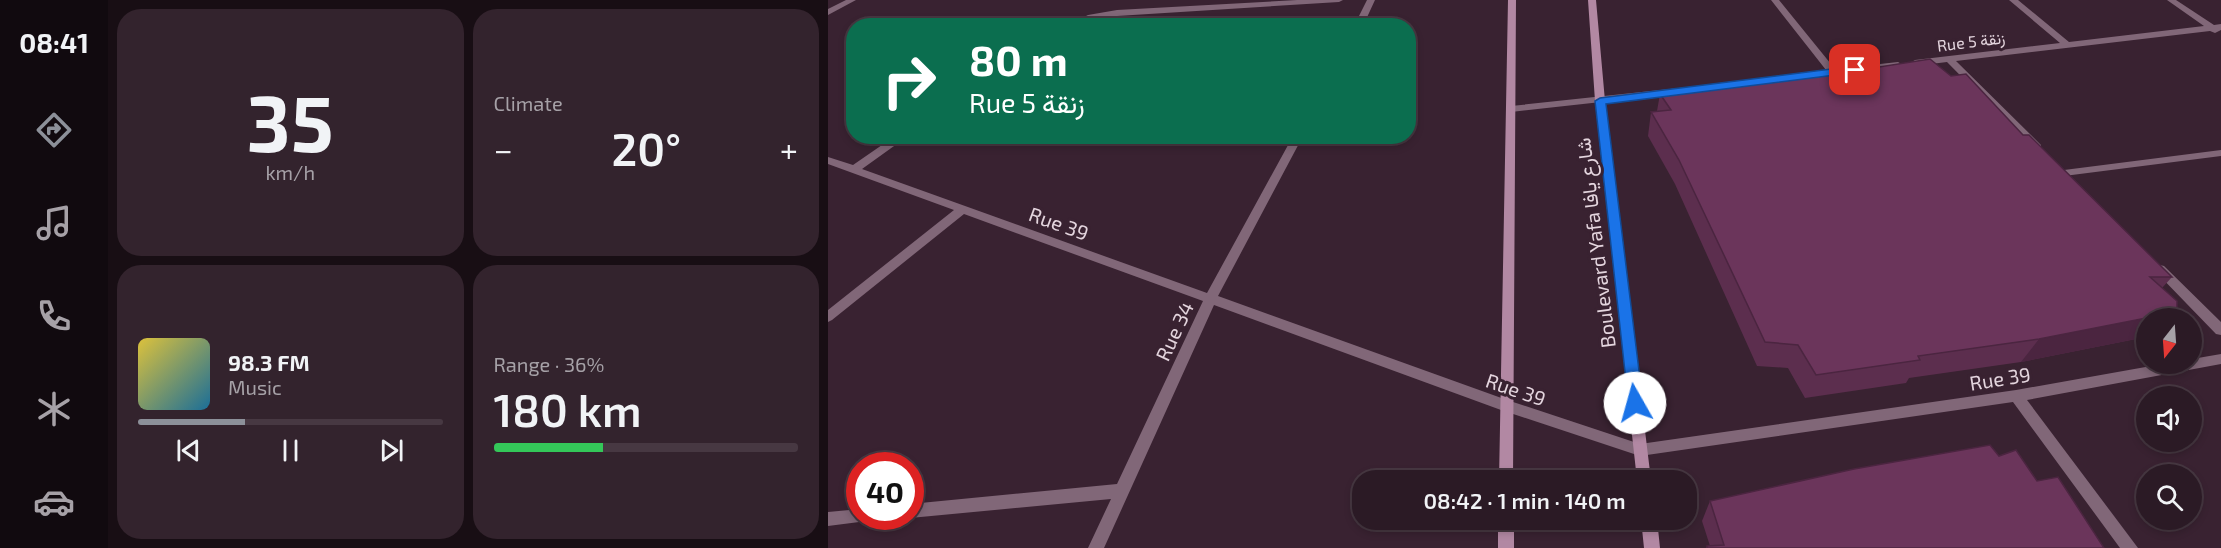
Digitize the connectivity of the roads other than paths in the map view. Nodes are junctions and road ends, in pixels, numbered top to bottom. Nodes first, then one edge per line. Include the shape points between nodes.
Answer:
1 (852, 0) edge
2 (1338, 0) edge
3 (1371, 0) edge
4 (1512, 0) edge
5 (1592, 0) edge
6 (1774, 0) edge
7 (2013, 0) edge
8 (2171, 0) edge
9 (828, 12) edge
10 (1089, 18) edge
11 (1362, 18) edge
12 (2218, 30) edge
13 (2066, 44) junction
14 (1949, 59) junction
15 (1832, 72) junction
16 (1820, 74) edge
17 (1704, 88) edge
18 (1600, 101) junction
19 (1511, 109) junction
20 (891, 144) edge
21 (1294, 144) edge
22 (2221, 153) edge
23 (828, 160) edge
24 (853, 170) junction
25 (963, 209) junction
26 (2155, 264) edge
27 (1210, 299) junction
28 (828, 317) edge
29 (2221, 330) edge
30 (2221, 359) edge
31 (2016, 396) junction
32 (1506, 406) junction
33 (1640, 450) junction
34 (1506, 470) edge
35 (1643, 470) edge
36 (1122, 491) junction
37 (924, 510) edge
38 (846, 517) edge
39 (828, 519) edge
40 (1506, 530) edge
41 (1650, 530) edge
42 (1096, 548) edge
43 (1506, 548) edge
44 (1652, 548) edge
45 (2130, 548) edge

1 - 9 street
2 - 10 street
3 - 11 street
4 - 19 street
5 - 18 street, Boulevard Yafa شارع يافا
6 - 15 street
7 - 13 street
8 - 12 street
12 - 13 street, Rue 5 زنقة
13 - 14 street, Rue 5 زنقة
14 - 15 street, Rue 5 زنقة
14 - 22 street via 2060,169
15 - 16 street, Rue 5 زنقة
17 - 18 street
18 - 19 street
18 - 33 street, Boulevard Yafa شارع يافا
19 - 32 street
20 - 24 street
21 - 27 street, Rue 34
23 - 24 street, Rue 39
24 - 25 street, Rue 39
25 - 27 street, Rue 39
25 - 28 street
26 - 29 street
27 - 32 street, Rue 39
27 - 36 street, Rue 34
30 - 31 street, Rue 39
31 - 33 street, Rue 39
31 - 45 street
32 - 33 street, Rue 39
32 - 34 street
33 - 35 street, Boulevard Yafa شارع يافا
36 - 37 street
36 - 42 street, Rue 34
38 - 39 street
40 - 43 street
41 - 44 street

